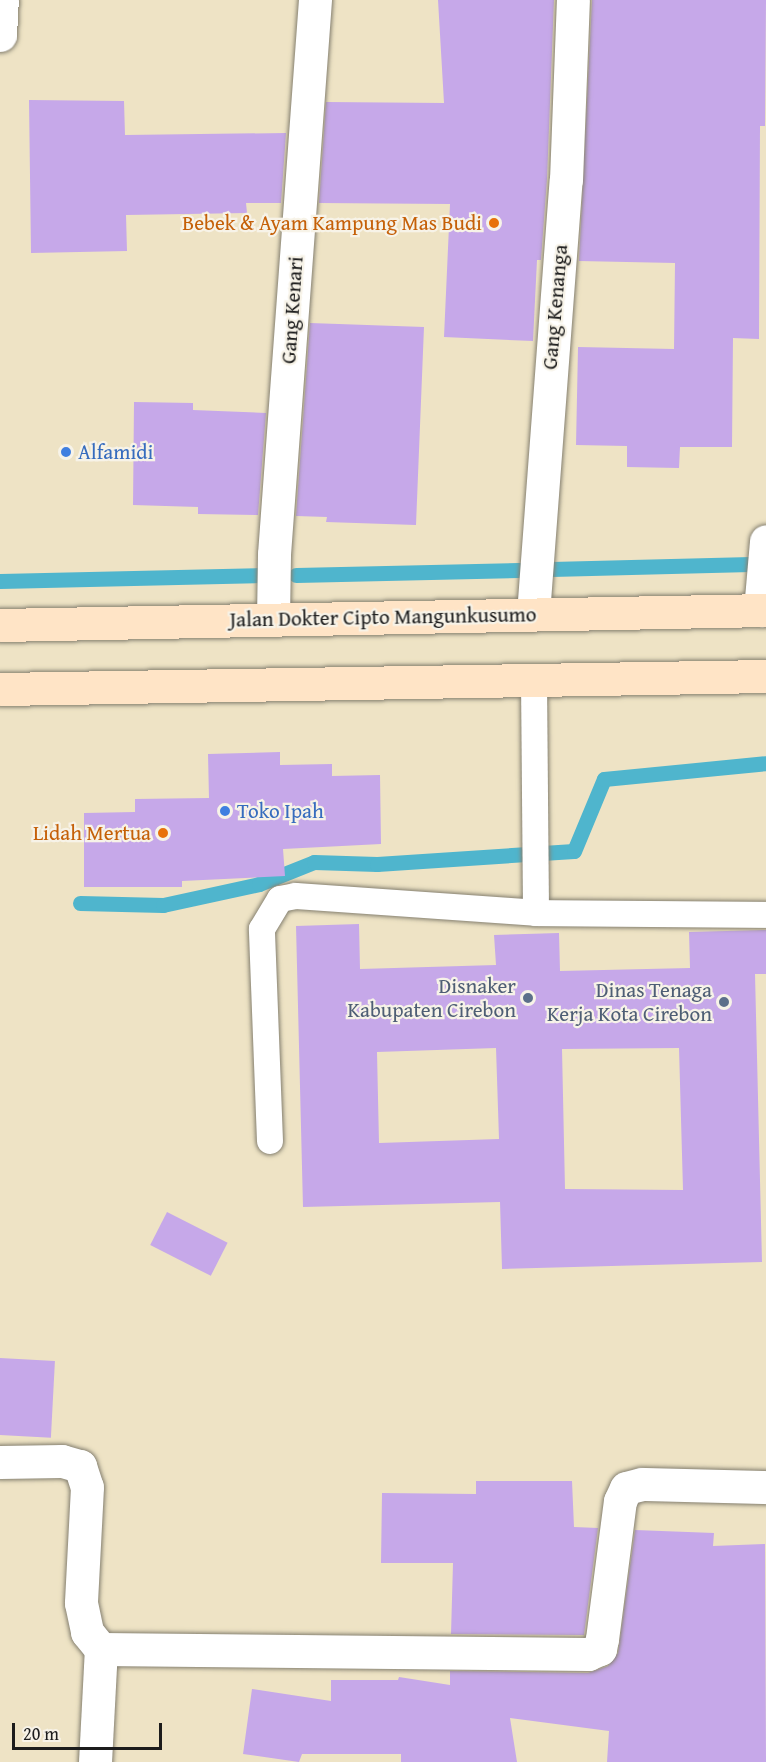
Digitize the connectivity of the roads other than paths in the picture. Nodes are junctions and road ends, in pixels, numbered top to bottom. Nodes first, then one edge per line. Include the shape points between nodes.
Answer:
1 (2, 0) edge
2 (315, 0) edge
3 (573, 0) edge
4 (0, 35) edge
5 (766, 541) edge
6 (763, 610) edge
7 (533, 614) junction
8 (273, 619) junction
9 (0, 625) edge
10 (766, 676) edge
11 (534, 680) junction
12 (0, 689) edge
13 (536, 913) junction
14 (766, 915) edge
15 (270, 1141) dead end
16 (0, 1462) edge
17 (766, 1487) edge
18 (101, 1649) junction
19 (95, 1762) edge

1 - 4 street
2 - 8 street, Gang Kenari via 274,554
3 - 7 street, Gang Kenanga via 566,180
5 - 6 street
6 - 7 main road, Jalan Dokter Cipto Mangunkusumo
7 - 8 main road, Jalan Dokter Cipto Mangunkusumo
8 - 9 main road, Jalan Dokter Cipto Mangunkusumo
10 - 11 main road
11 - 12 main road
11 - 13 lane
13 - 14 lane
13 - 15 lane via 295,896 280,899 262,929
16 - 18 street via 62,1461 80,1466 87,1487 81,1603 87,1632
17 - 18 street via 642,1484 626,1488 620,1501 600,1649 588,1653
18 - 19 street

